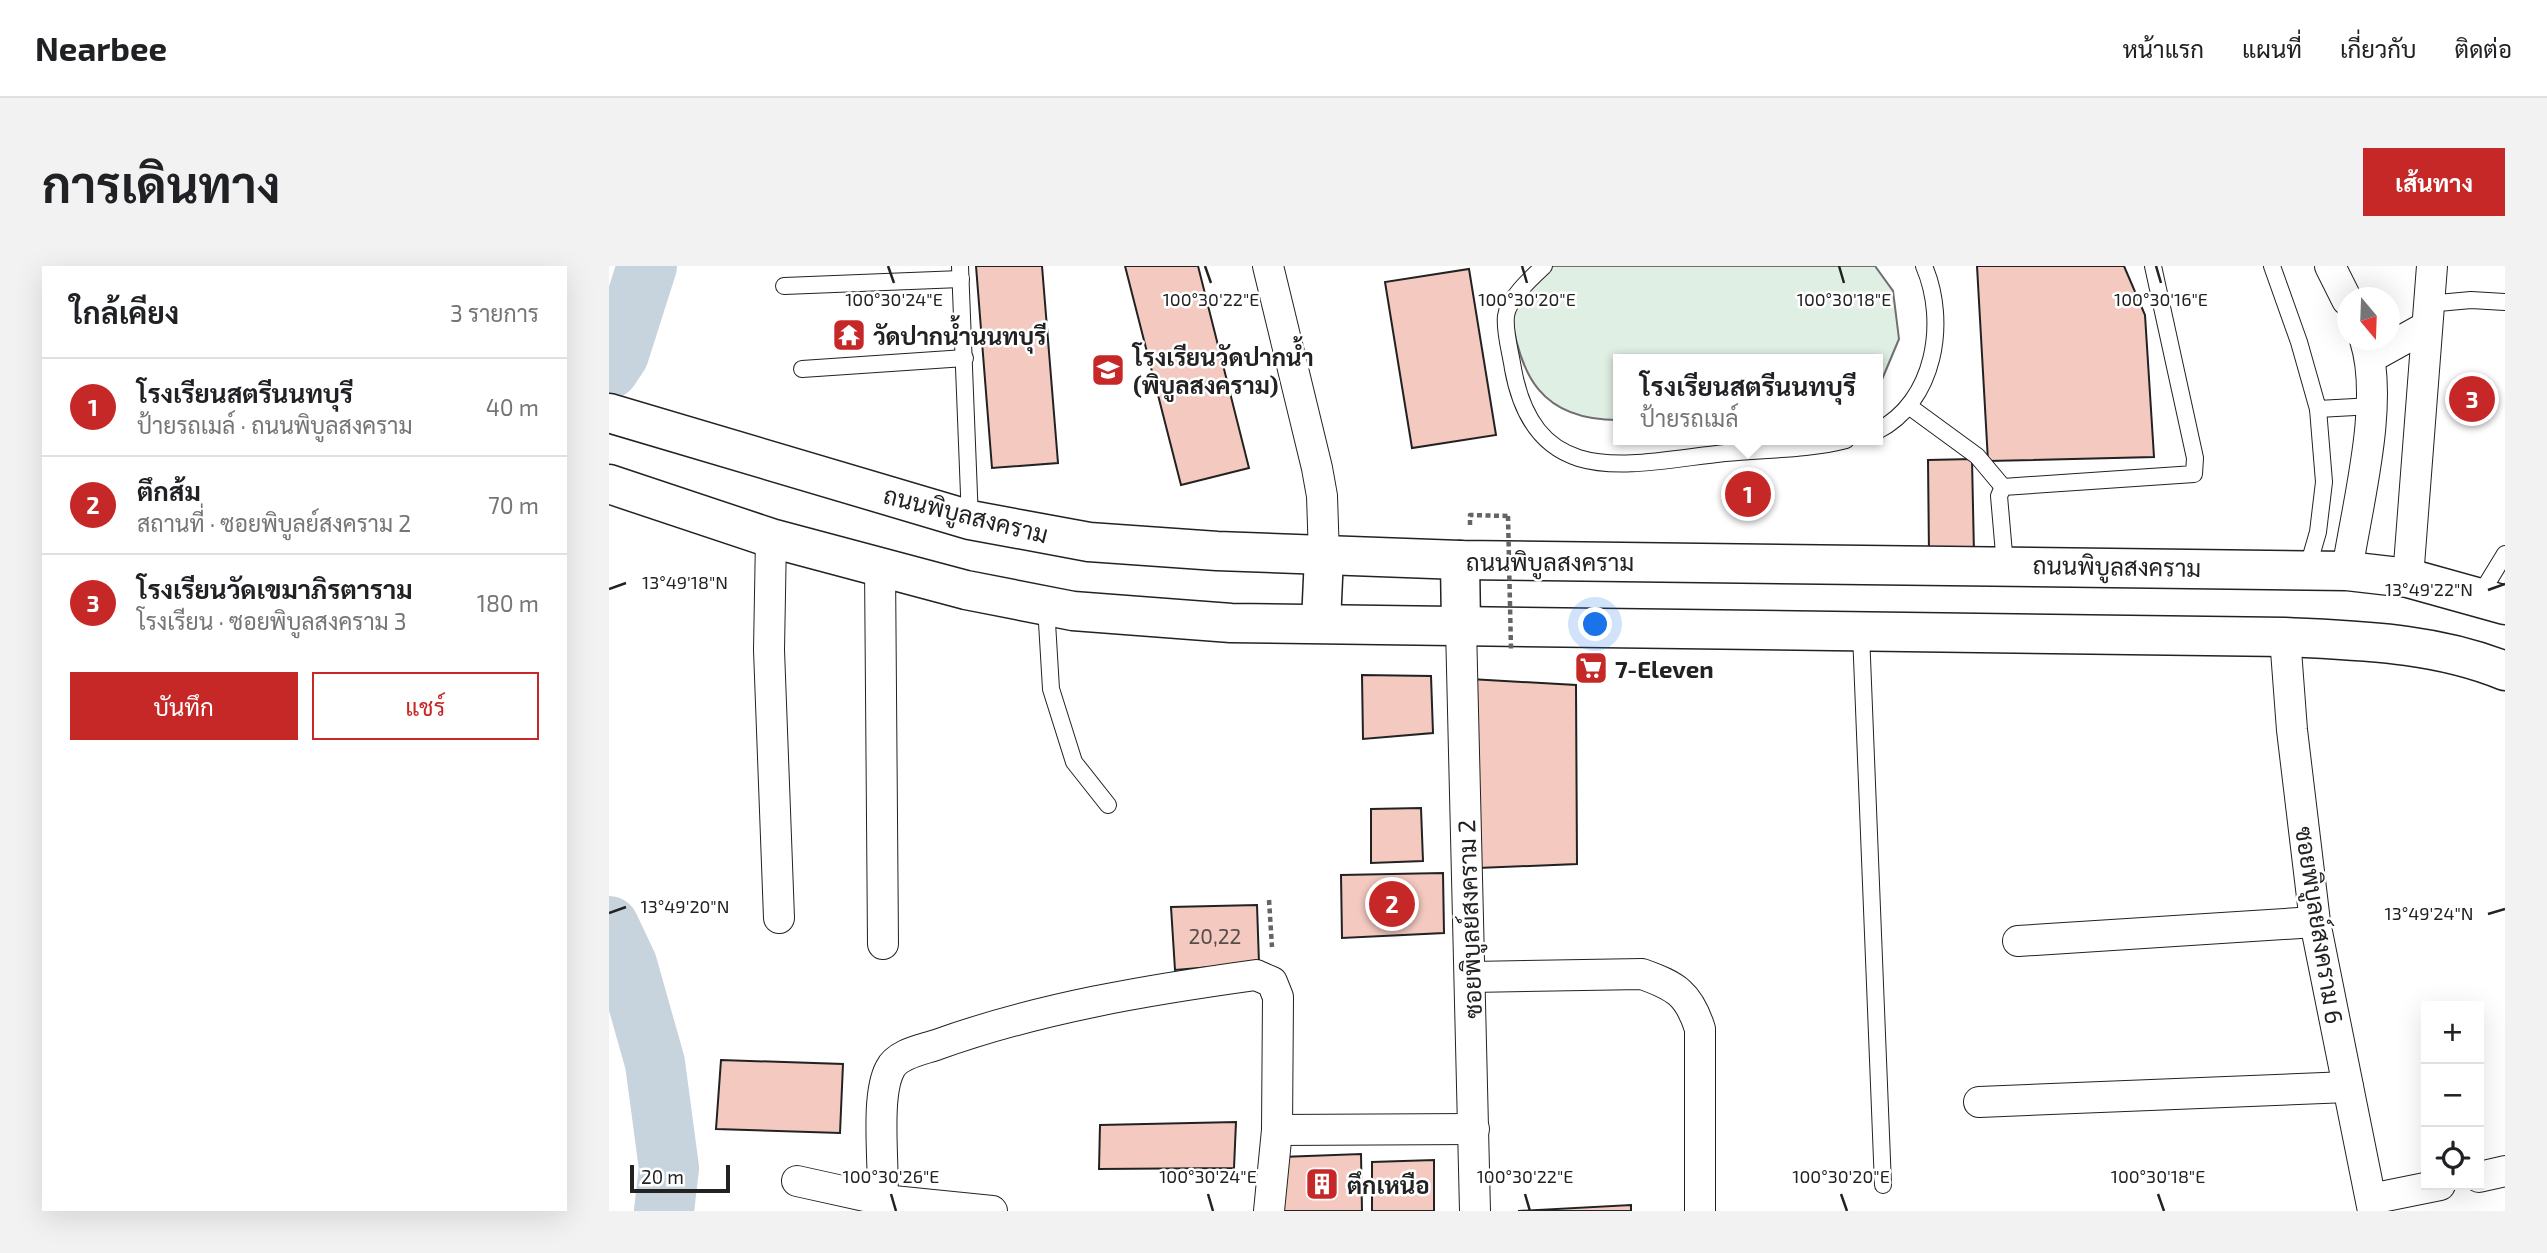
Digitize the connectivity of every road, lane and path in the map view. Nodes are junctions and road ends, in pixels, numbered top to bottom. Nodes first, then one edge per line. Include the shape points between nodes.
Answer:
1 (1268, 266) edge
2 (1544, 266) edge
3 (1924, 266) edge
4 (2153, 266) edge
5 (2271, 266) edge
6 (2330, 266) edge
7 (2432, 266) edge
8 (961, 273) edge
9 (784, 286) dead end
10 (2340, 287) edge
11 (2505, 302) edge
12 (2427, 316) junction
13 (2400, 331) edge
14 (2367, 350) edge
15 (965, 358) junction
16 (802, 369) dead end
17 (2373, 406) junction
18 (1910, 407) junction
19 (2318, 409) junction
20 (617, 416) edge
21 (1883, 428) edge
22 (1799, 445) edge
23 (609, 484) edge
24 (2003, 487) junction
25 (1470, 515) dead end
26 (969, 520) junction
27 (771, 538) junction
28 (2505, 554) edge
29 (1324, 556) junction
30 (1460, 560) junction
31 (2005, 565) junction
32 (880, 566) junction
33 (2307, 570) junction
34 (2347, 571) junction
35 (2407, 578) junction
36 (2492, 600) edge
37 (1046, 606) junction
38 (1321, 623) junction
39 (1461, 627) junction
40 (1861, 633) junction
41 (2285, 637) junction
42 (1511, 649) dead end
43 (2505, 671) edge
44 (1108, 805) dead end
45 (779, 918) dead end
46 (2315, 922) junction
47 (2018, 941) dead end
48 (883, 944) dead end
49 (1471, 977) junction
50 (2348, 1087) junction
51 (1979, 1102) dead end
52 (1474, 1129) junction
53 (1277, 1130) junction
54 (2505, 1171) edge
55 (2484, 1176) edge
56 (797, 1181) dead end
57 (1882, 1185) dead end
58 (2423, 1190) edge
59 (2372, 1205) edge
60 (883, 1206) edge
61 (992, 1211) edge
62 (1269, 1211) edge
63 (1475, 1211) edge
64 (1700, 1211) edge

1 - 29 street via 1317,468
2 - 22 lane via 1506,316 1525,415 1539,435 1567,453 1610,465
3 - 18 lane via 1936,314 1936,340
4 - 24 lane via 2195,458 2194,474
5 - 19 lane
6 - 10 street
7 - 12 street
8 - 9 lane
8 - 15 lane
11 - 12 lane via 2471,300
12 - 13 street
12 - 35 street
14 - 17 street
15 - 16 lane
15 - 26 lane
17 - 19 lane
17 - 34 street
18 - 21 lane
18 - 24 lane via 1977,456
19 - 33 lane via 2324,482 2318,532
20 - 26 main road, ถนนพิบูลสงคราม
23 - 27 main road
24 - 31 lane via 1999,496
25 - 42 path, bridge via 1508,516
26 - 29 main road, ถนนพิบูลสงคราม via 1089,542
27 - 32 main road
27 - 45 street via 769,650
28 - 36 lane
29 - 30 main road, ถนนพิบูลสงคราม
29 - 38 main road
30 - 31 main road, ถนนพิบูลสงคราม
30 - 39 main road
31 - 33 main road, ถนนพิบูลสงคราม
32 - 37 main road
32 - 48 street
33 - 34 main road, ถนนพิบูลสงคราม
34 - 35 main road, ถนนพิบูลสงคราม
35 - 36 main road, ถนนพิบูลสงคราม
37 - 38 main road via 1231,623
37 - 44 lane via 1055,701 1075,762
38 - 39 main road
39 - 40 main road
39 - 49 street, ซอยพิบูลย์สงคราม 2
40 - 41 main road
40 - 57 lane
41 - 43 main road via 2398,642
41 - 46 street, ซอยพิบูลย์สงคราม 6
46 - 47 street
46 - 50 street, ซอยพิบูลย์สงคราม 6
49 - 52 street, ซอยพิบูลย์สงคราม 2
49 - 64 street via 1641,974 1683,994 1700,1029
50 - 51 street
50 - 59 street, ซอยพิบูลย์สงคราม 6
52 - 53 street
52 - 63 street, ซอยพิบูลย์สงคราม 2
53 - 60 street via 1277,997 1272,982 1256,975 1142,991 976,1030 903,1057 891,1066 884,1093
53 - 62 street
54 - 55 street
56 - 60 street
58 - 59 street
60 - 61 street

